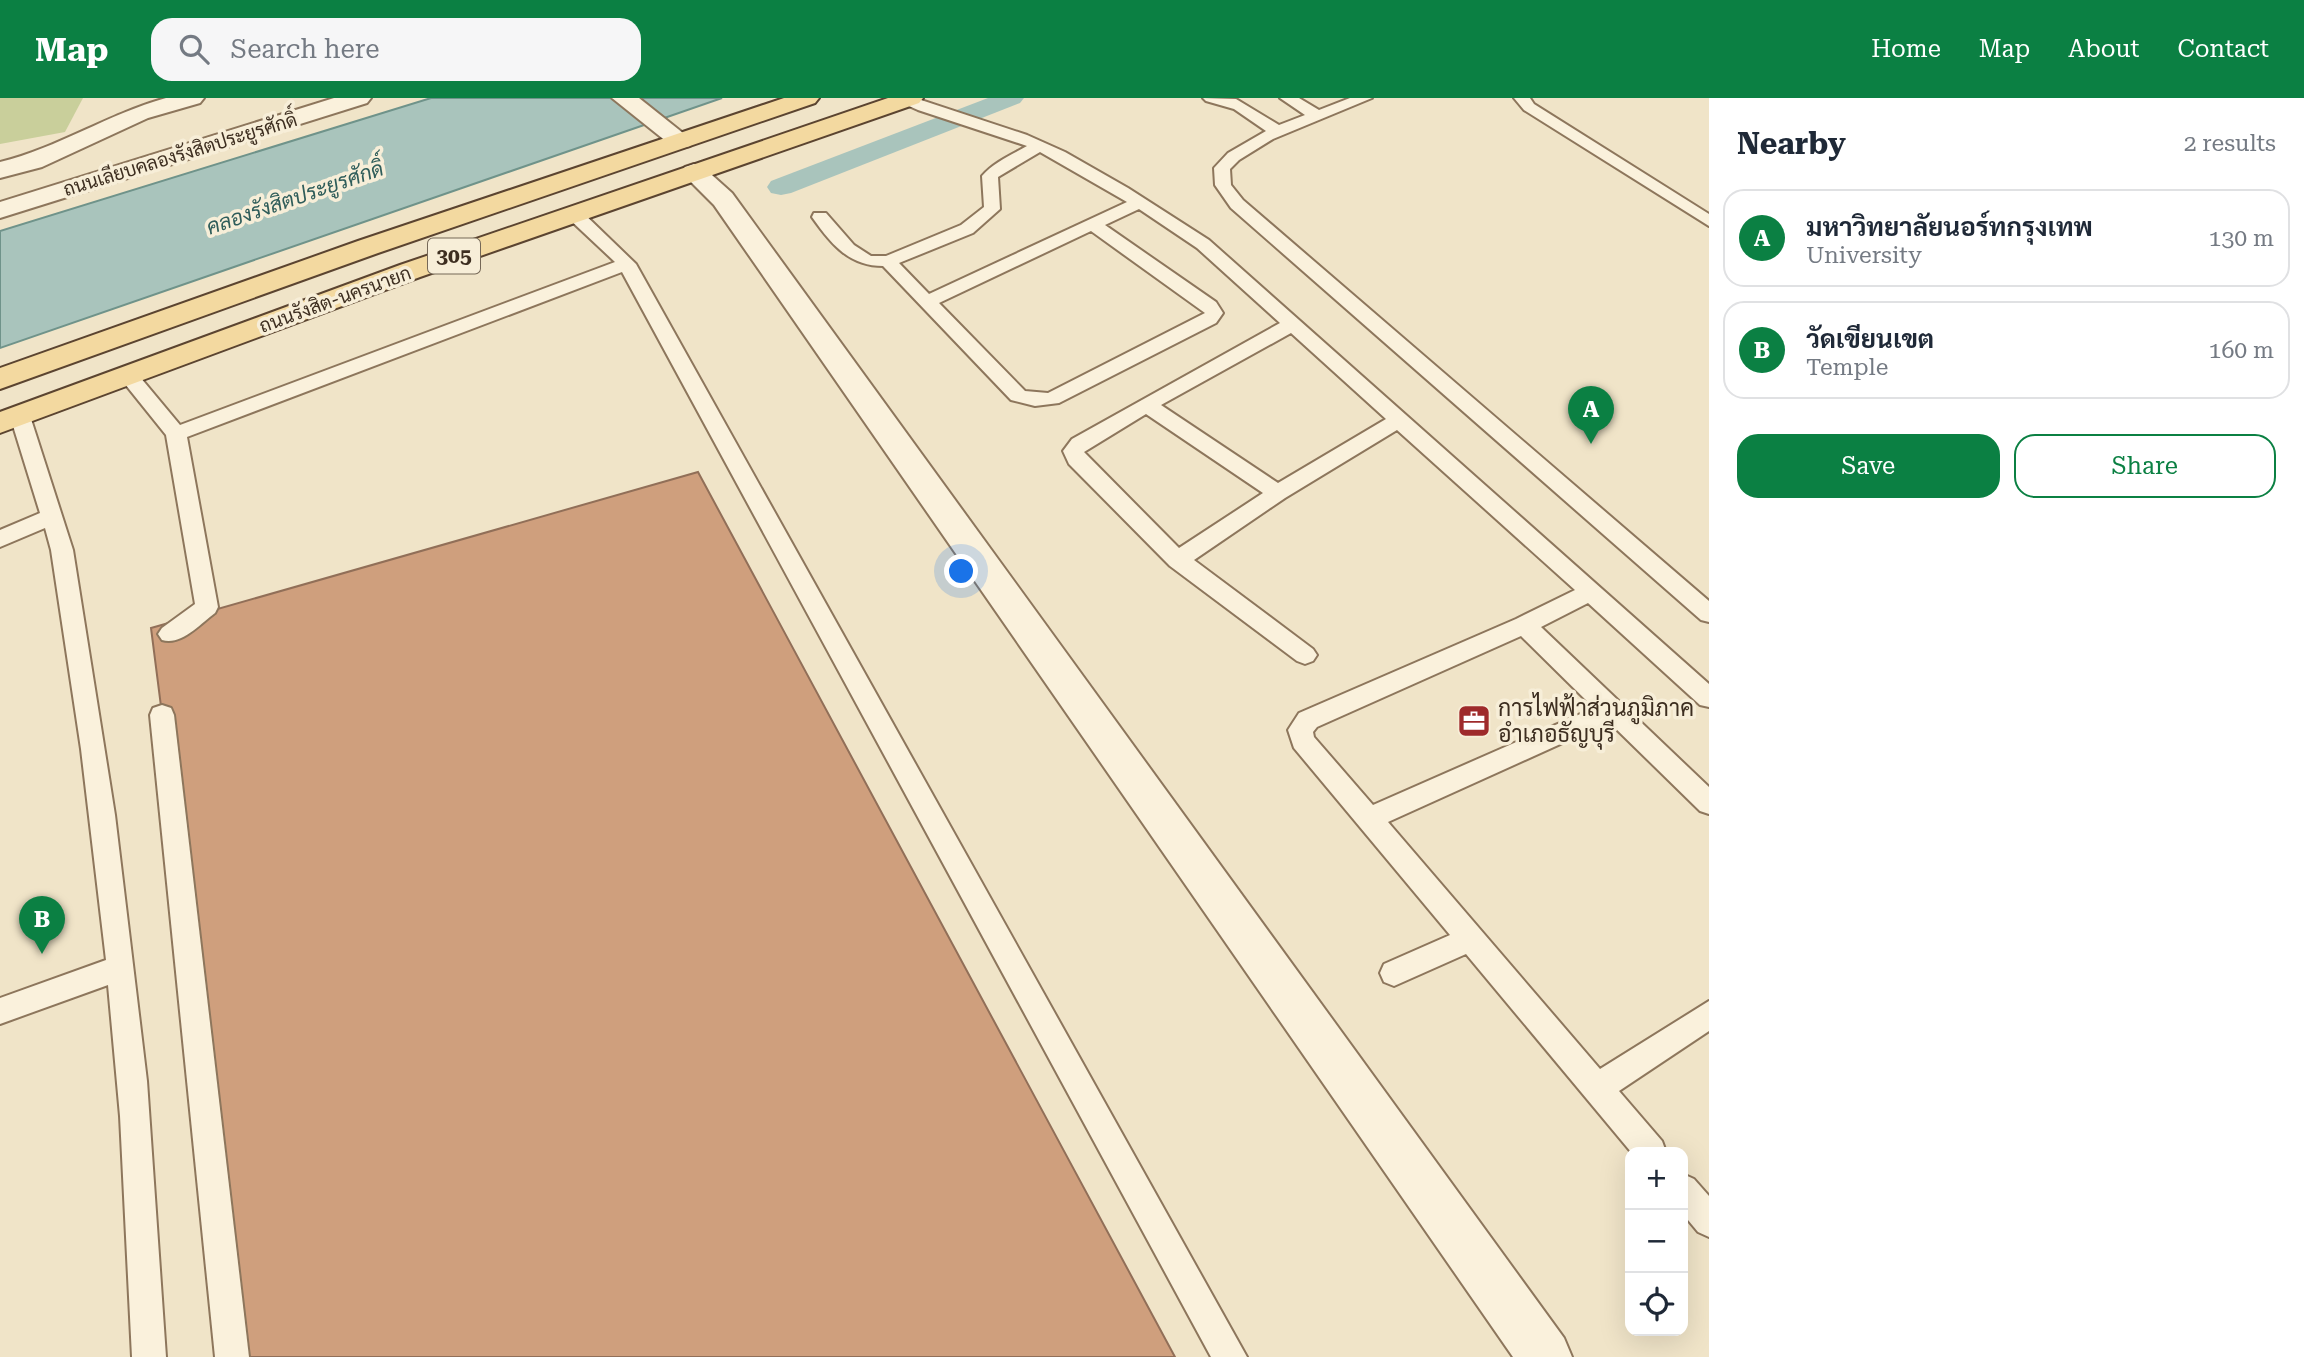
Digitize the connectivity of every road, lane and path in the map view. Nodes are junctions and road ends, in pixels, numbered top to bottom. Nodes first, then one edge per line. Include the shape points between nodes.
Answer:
1 (192, 98) edge
2 (359, 98) edge
3 (807, 98) edge
4 (1210, 98) edge
5 (1288, 98) edge
6 (1364, 98) edge
7 (1522, 98) edge
8 (909, 99) edge
9 (630, 102) edge
10 (1337, 102) edge
11 (858, 105) edge
12 (1319, 117) junction
13 (1278, 132) junction
14 (1040, 146) junction
15 (687, 156) junction
16 (0, 170) edge
17 (1138, 203) junction
18 (0, 210) edge
19 (573, 213) junction
20 (820, 217) dead end
21 (1709, 222) edge
22 (1092, 224) junction
23 (888, 261) junction
24 (626, 264) junction
25 (926, 302) junction
26 (1293, 324) junction
27 (128, 376) junction
28 (0, 379) edge
29 (1147, 405) junction
30 (10, 419) edge
31 (1400, 419) junction
32 (176, 434) junction
33 (1278, 493) junction
34 (52, 516) junction
35 (0, 539) edge
36 (1178, 560) junction
37 (1591, 592) junction
38 (1709, 614) edge
39 (1524, 625) junction
40 (1305, 655) dead end
41 (1709, 698) edge
42 (1613, 710) junction
43 (1709, 803) edge
44 (1368, 819) junction
45 (1469, 940) junction
46 (121, 968) junction
47 (1394, 973) dead end
48 (0, 1011) edge
49 (1709, 1015) edge
50 (1597, 1088) junction
51 (1647, 1147) edge
52 (1688, 1196) edge
53 (1709, 1221) edge
54 (149, 1357) edge
55 (232, 1357) edge
56 (1230, 1357) edge
57 (1545, 1357) edge

1 - 16 street via 139,113 33,162
2 - 18 street, ถนนเลียบคลองรังสิตประยูรศักดิ์
3 - 15 main road, ถนนรังสิต-นครนายก / 305
4 - 13 lane via 1240,105
5 - 12 lane
6 - 10 lane
7 - 21 lane via 1529,107
8 - 11 main road, ถนนรังสิต-นครนายก / 305
8 - 14 lane via 938,114 986,125
9 - 15 street
10 - 12 lane
11 - 15 main road, ถนนรังสิต-นครนายก / 305
12 - 13 lane
13 - 38 lane via 1231,156 1222,168 1223,185 1237,204
14 - 17 lane
14 - 23 lane via 990,176 992,209 967,229
15 - 19 main road, ถนนรังสิต-นครนายก / 305
15 - 28 main road, ถนนรังสิต-นครนายก / 305 via 342,256
15 - 57 street via 723,199
17 - 22 lane
17 - 26 lane via 1203,244
19 - 24 lane
19 - 27 main road, ถนนรังสิต-นครนายก / 305
20 - 23 lane via 848,249 867,261
22 - 25 lane
22 - 25 lane via 1214,313 1052,399 1035,400 1018,396
23 - 25 lane
24 - 32 lane
24 - 56 lane
26 - 29 lane
26 - 31 lane
27 - 30 main road, ถนนรังสิต-นครนายก / 305
27 - 32 lane
29 - 33 lane
29 - 36 lane via 1073,451
30 - 34 lane
31 - 33 lane
31 - 37 lane
32 - 55 lane via 207,607 155,645
33 - 36 lane
34 - 35 lane
34 - 46 lane via 72,610
36 - 40 lane
37 - 39 lane
37 - 41 lane
39 - 42 lane
39 - 44 lane via 1308,720 1300,730 1303,741
42 - 43 lane
42 - 44 lane
44 - 45 lane
45 - 47 lane
45 - 50 lane
46 - 48 lane
46 - 54 lane
49 - 50 lane
50 - 51 lane
52 - 53 lane

